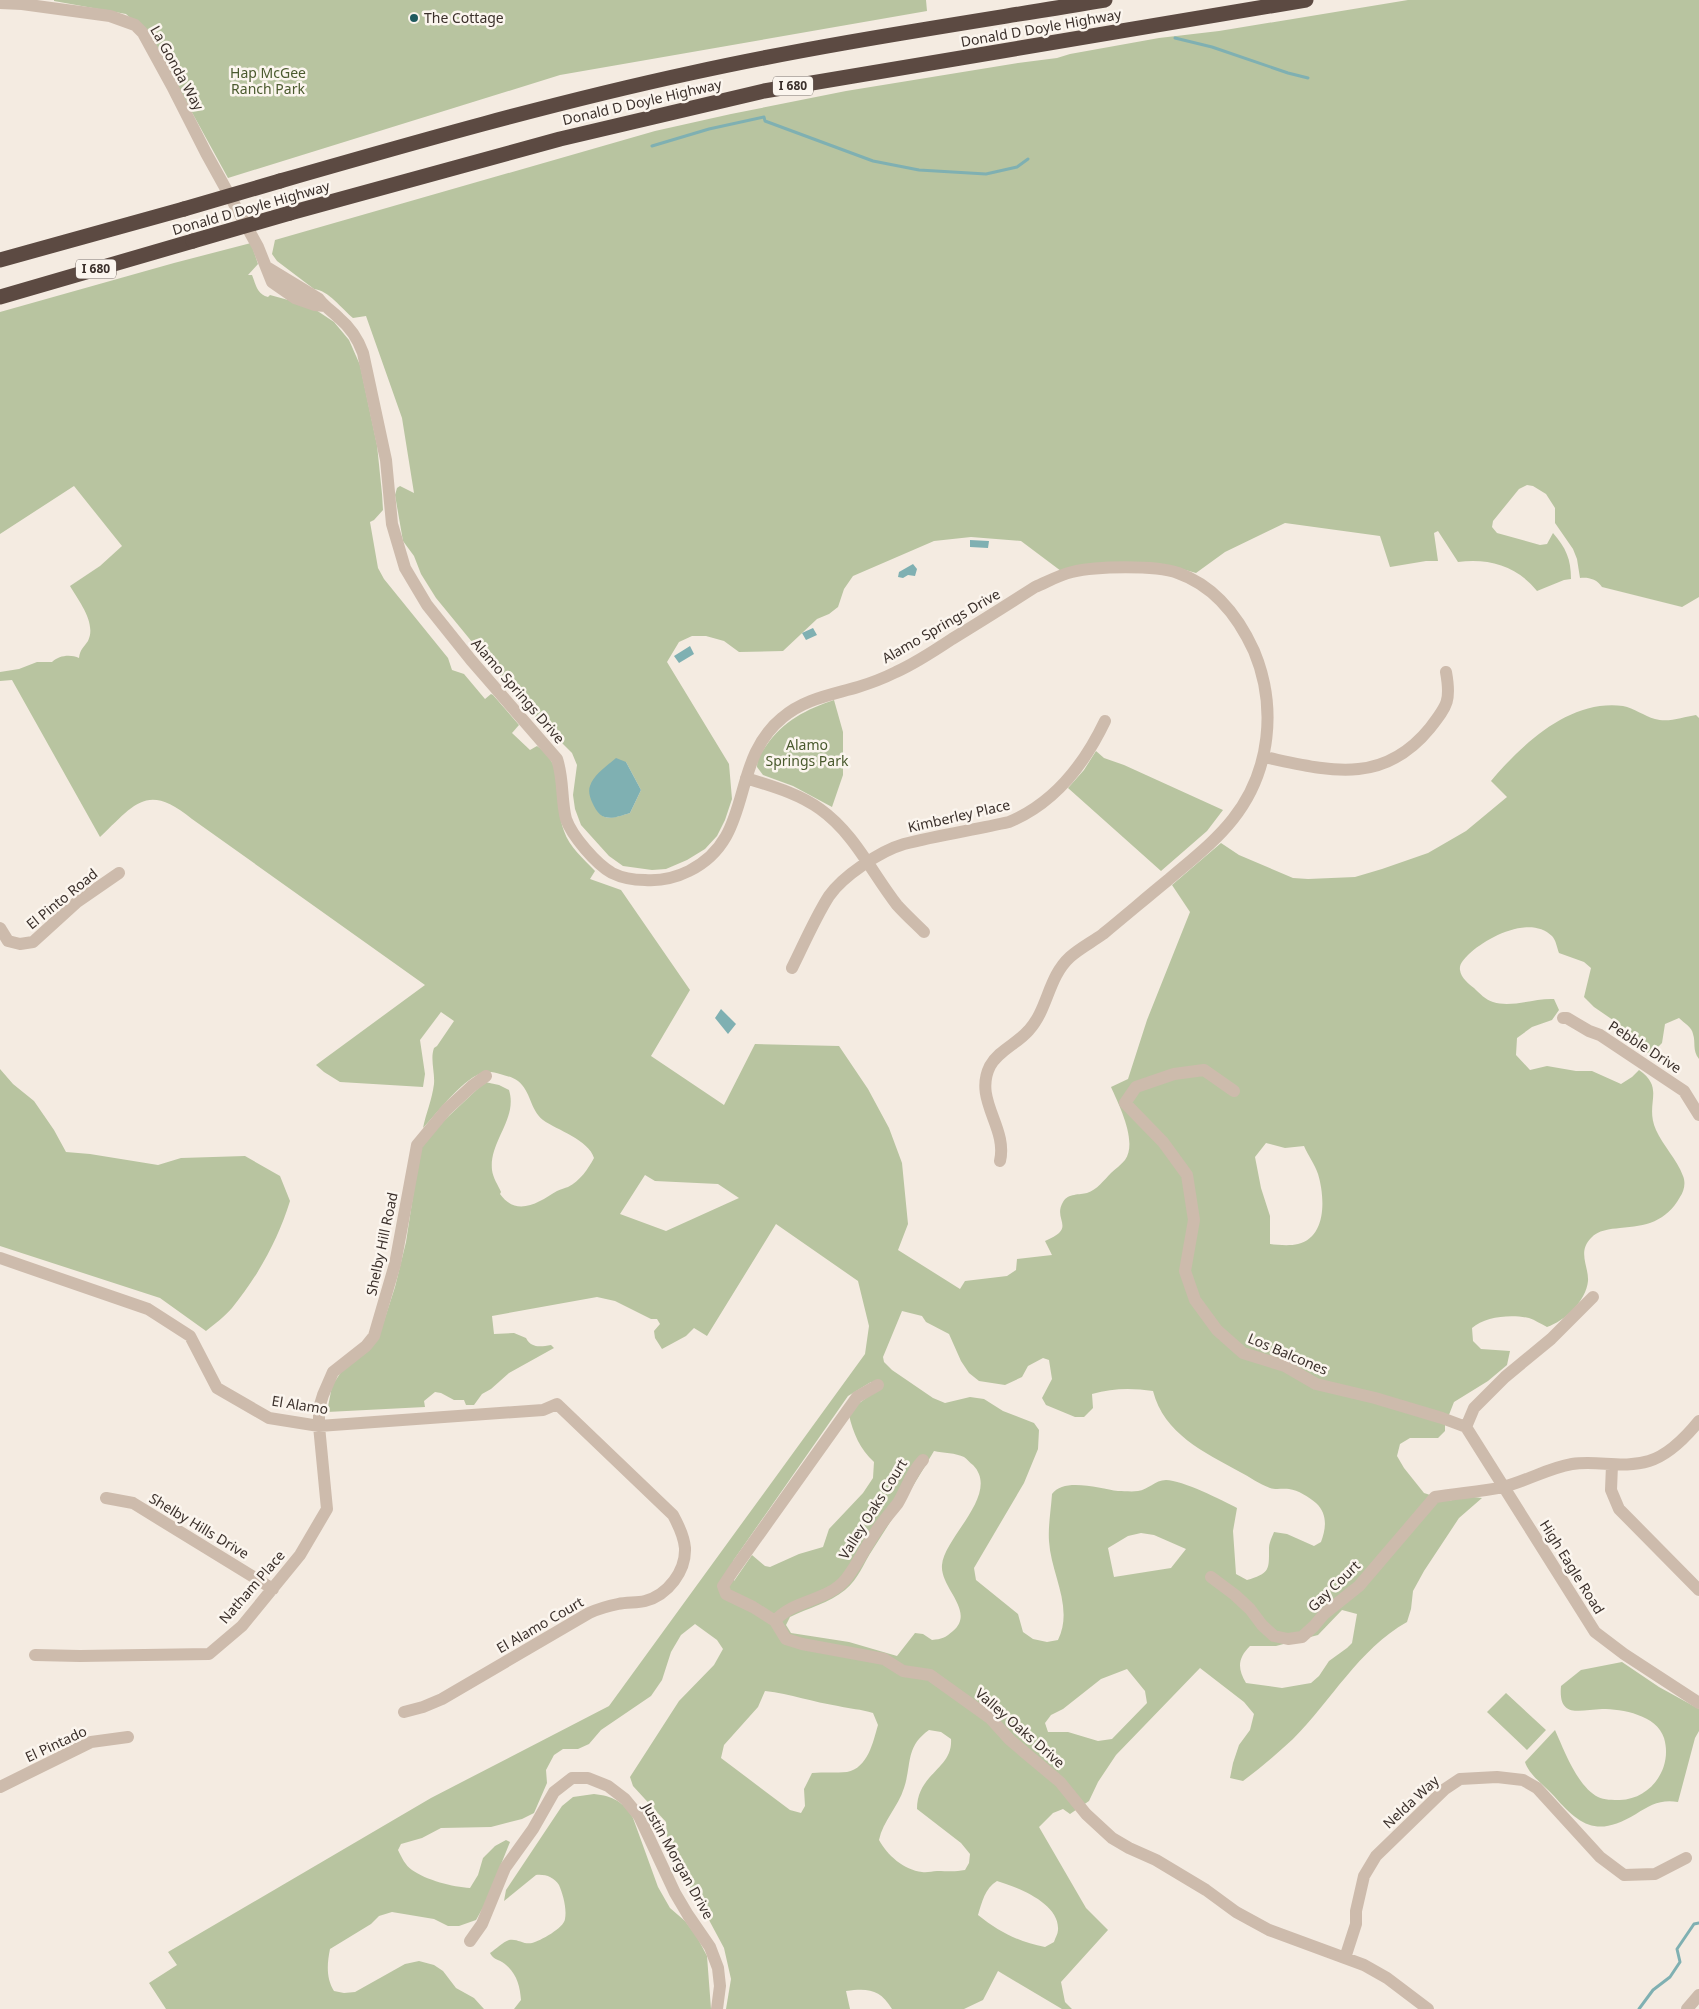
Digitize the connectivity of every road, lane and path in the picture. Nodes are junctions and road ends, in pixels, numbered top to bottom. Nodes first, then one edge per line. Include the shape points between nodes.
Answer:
1 (1105, 0) edge
2 (1306, 0) edge
3 (0, 3) edge
4 (258, 247) joint
5 (0, 260) edge
6 (0, 297) edge
7 (1446, 672) dead end
8 (1105, 721) dead end
9 (1264, 757) junction
10 (746, 778) junction
11 (869, 862) junction
12 (119, 873) dead end
13 (0, 928) edge
14 (924, 932) dead end
15 (792, 968) dead end
16 (1563, 1018) dead end
17 (486, 1076) dead end
18 (1234, 1091) dead end
19 (1699, 1115) edge
20 (1000, 1161) dead end
21 (0, 1258) edge
22 (1593, 1298) dead end
23 (878, 1385) dead end
24 (558, 1404) joint
25 (1699, 1421) edge
26 (319, 1426) junction
27 (1466, 1427) junction
28 (923, 1460) dead end
29 (1612, 1465) junction
30 (1504, 1487) junction
31 (106, 1498) dead end
32 (1211, 1577) dead end
33 (273, 1589) junction
34 (1699, 1590) edge
35 (775, 1621) junction
36 (35, 1654) dead end
37 (1699, 1703) edge
38 (404, 1712) dead end
39 (128, 1737) dead end
40 (0, 1787) edge
41 (1686, 1858) dead end
42 (470, 1942) dead end
43 (1345, 1958) junction
44 (1699, 1995) edge
45 (717, 2009) edge
46 (1428, 2009) edge
47 (1687, 2009) edge

1 - 5 highway, Donald D Doyle Highway / I 680, bridge via 688,73 478,125
2 - 6 highway, Donald D Doyle Highway / I 680, bridge via 764,91 698,105 505,153
3 - 4 street, La Gonda Way via 110,16 128,21 139,29
4 - 10 street, Alamo Springs Drive via 272,282 302,300 324,306 357,338 386,460 392,524 405,568 427,605 556,759 567,820 579,842 610,872 635,880 669,878 696,867 717,850 737,814
7 - 9 street via 1450,694 1433,724 1413,746 1384,762 1337,771
8 - 11 street, Kimberley Place via 1073,774 1048,800 1028,813 1009,822 902,844
9 - 10 street, Alamo Springs Drive via 1268,714 1262,673 1248,637 1222,601 1203,585 1166,570 1090,570 1063,575 1035,587 895,672 798,707 782,718 756,748
9 - 20 street, Alamo Springs Drive via 1250,792 1216,838 1066,962 1055,976 1041,1012 1030,1029 991,1064 985,1094 998,1130 1002,1153
10 - 11 street via 793,794 820,808
11 - 14 street via 897,905
11 - 15 street, Kimberley Place via 838,885 829,897
12 - 13 street, El Pinto Road via 76,902 33,942 20,944 8,941
16 - 19 street, Pebble Drive via 1600,1035 1684,1090
17 - 26 street, Shelby Hill Road via 446,1110 417,1145 395,1264 374,1336 333,1372 319,1408
18 - 27 street, Los Balcones via 1204,1070 1174,1074 1136,1087 1124,1103 1163,1142 1187,1175 1194,1220 1185,1271 1195,1300 1217,1330 1243,1354 1285,1366 1316,1384 1376,1398
21 - 26 street, El Alamo via 148,1309 190,1336 217,1388 269,1418
22 - 27 street via 1474,1408
23 - 35 street, Valley Oaks Drive via 857,1398 723,1586 726,1594 753,1606
24 - 26 street, El Alamo via 543,1410
24 - 38 street, El Alamo Court via 673,1515 681,1529 685,1549 683,1565 662,1593 647,1600 606,1606 588,1613 442,1699
25 - 29 street via 1664,1454 1650,1461
26 - 33 street, Natham Place via 327,1510 300,1555
27 - 30 street, High Eagle Road
28 - 35 street, Valley Oaks Court via 846,1579 819,1598 793,1606
29 - 30 street via 1573,1464
29 - 34 street via 1611,1490 1619,1509
30 - 32 street, Gay Court via 1435,1497 1359,1586 1302,1637 1274,1636 1250,1609
30 - 37 street, High Eagle Road via 1595,1632
31 - 33 street, Shelby Hills Drive via 133,1504
33 - 36 street, Natham Place via 242,1626 209,1654
35 - 43 street, Valley Oaks Drive via 786,1639 884,1659 903,1671 930,1675 990,1718 1010,1740 1060,1782 1086,1814 1112,1838 1156,1860 1268,1930
39 - 40 street, El Pintado via 90,1742
41 - 43 street, Nelda Way via 1655,1874 1624,1875 1600,1857 1537,1788 1523,1780 1497,1777 1460,1779 1444,1789 1376,1856 1364,1876 1356,1924
42 - 45 street, Justin Morgan Drive via 482,1924 505,1868 554,1792 572,1778 588,1778 614,1790 639,1816 675,1893 710,1947 718,1968
43 - 46 street, Valley Oaks Drive via 1387,1978
44 - 47 street

